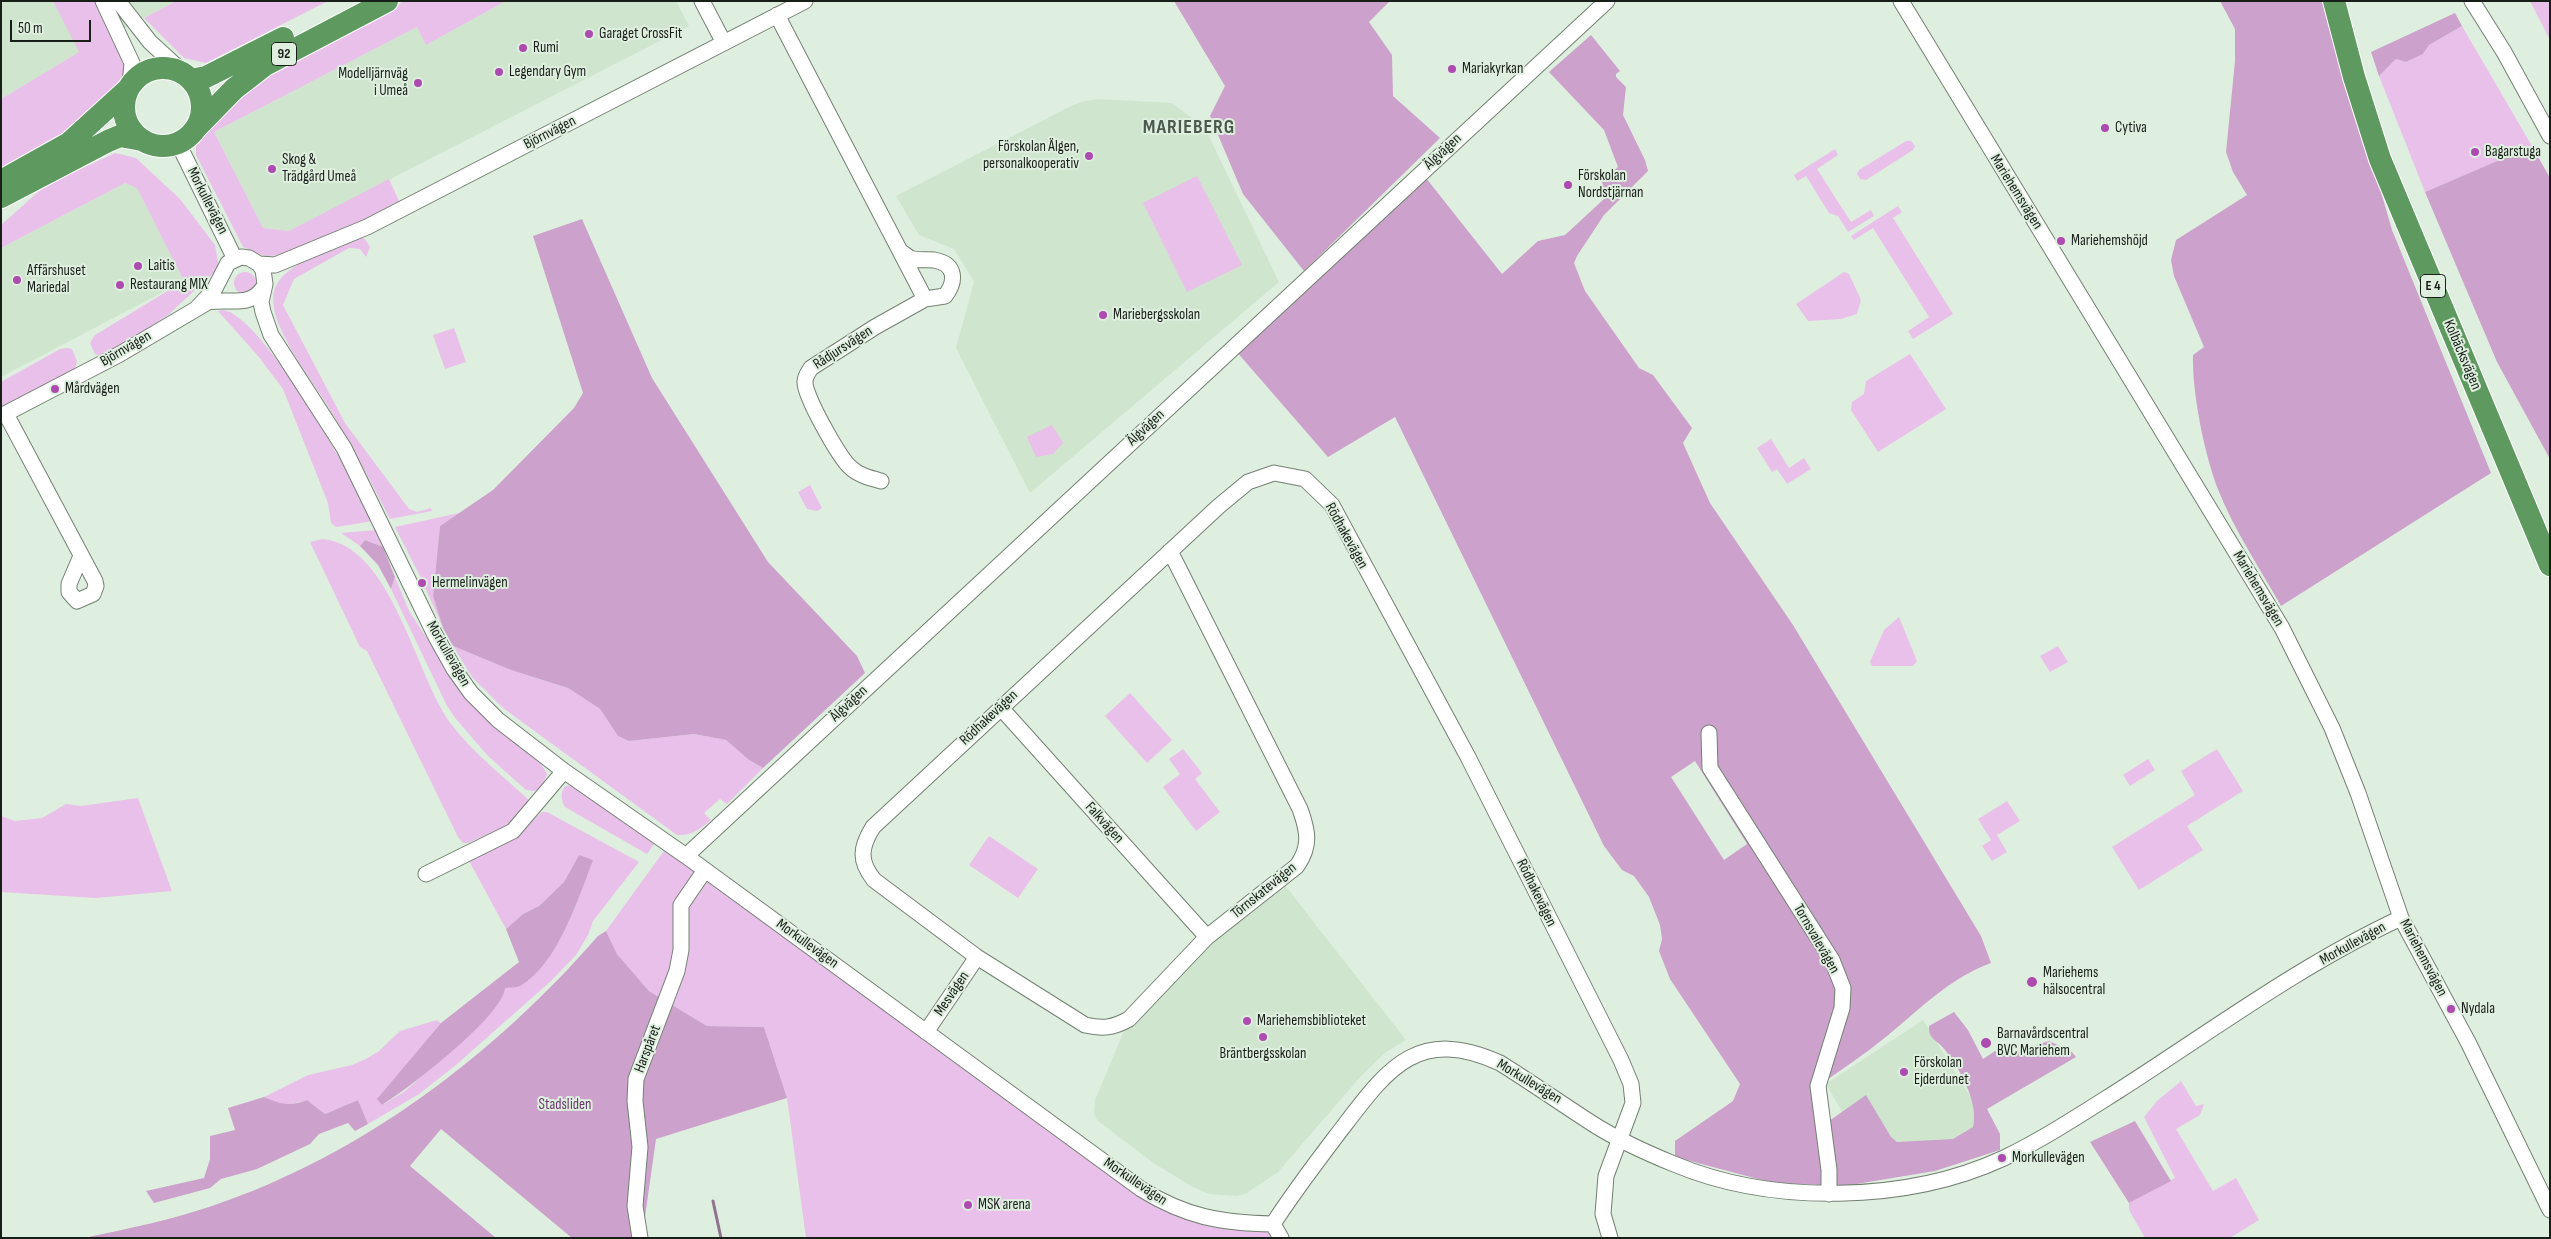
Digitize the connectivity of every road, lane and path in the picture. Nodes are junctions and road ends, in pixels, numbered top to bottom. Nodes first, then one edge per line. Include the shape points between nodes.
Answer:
1 (104, 1) edge
2 (118, 1) edge
3 (353, 1) edge
4 (387, 1) edge
5 (702, 1) edge
6 (805, 1) edge
7 (1607, 1) edge
8 (1901, 1) edge
9 (2334, 1) edge
10 (2348, 1) edge
11 (2475, 6) edge
12 (777, 15) junction
13 (724, 43) junction
14 (189, 77) junction
15 (128, 88) junction
16 (196, 128) junction
17 (2550, 136) edge
18 (142, 140) junction
19 (178, 143) junction
20 (1, 181) edge
21 (1, 197) edge
22 (900, 251) junction
23 (235, 259) junction
24 (292, 259) junction
25 (258, 264) junction
26 (221, 279) junction
27 (264, 286) junction
28 (925, 299) junction
29 (238, 301) junction
30 (197, 308) junction
31 (271, 335) junction
32 (3, 415) edge
33 (881, 481) dead end
34 (2550, 530) edge
35 (1170, 551) junction
36 (81, 556) dead end
37 (2550, 565) edge
38 (1001, 708) junction
39 (1709, 733) dead end
40 (564, 771) junction
41 (686, 856) junction
42 (705, 870) junction
43 (426, 874) dead end
44 (2401, 918) junction
45 (1207, 937) junction
46 (977, 957) junction
47 (926, 1032) junction
48 (1620, 1139) junction
49 (1829, 1194) junction
50 (2550, 1210) edge
51 (1277, 1231) edge
52 (640, 1238) edge
53 (1610, 1238) edge

1 - 15 street via 132,63
2 - 14 street via 150,42
3 - 14 highway, 92 via 214,74
4 - 16 highway, 92 via 265,65 234,88
5 - 13 street
6 - 12 street, Björnvägen
7 - 41 street, Älgvägen
8 - 44 street, Mariehemsvägen via 2282,628 2332,728
9 - 37 highway, Kolbäcksvägen / E 4 via 2380,159
10 - 34 highway, Kolbäcksvägen / E 4 via 2390,146
11 - 17 street
12 - 13 street, Björnvägen
12 - 22 street
13 - 24 street, Björnvägen via 413,204
14 - 15 highway via 172,68 157,68 144,72
14 - 16 highway via 202,99 202,114
15 - 18 highway via 124,101 125,118
15 - 20 highway via 69,143
16 - 19 highway
18 - 19 highway via 156,145
18 - 21 highway via 120,136
19 - 23 street, Morkullevägen
22 - 28 street
22 - 28 street, Rådjursvägen via 911,259 945,264 952,273 953,286 945,296
23 - 25 street, Björnvägen via 249,258
23 - 26 street, Björnvägen via 228,263
24 - 25 street, Björnvägen
24 - 27 street, Björnvägen
25 - 27 street via 263,270
26 - 29 street via 223,289
26 - 30 street, Björnvägen
27 - 29 street, Björnvägen via 252,300
27 - 31 street, Morkullevägen via 261,302
28 - 33 street, Rådjursvägen via 875,327 806,374 807,395 836,449 849,467
29 - 30 street, Björnvägen via 221,299
29 - 31 street via 253,310
30 - 32 street, Björnvägen via 120,354
31 - 40 street, Morkullevägen via 344,448 454,669 471,693 498,720
32 - 36 street
35 - 38 street, Rödhakevägen
35 - 45 street, Törnskatevägen via 1269,744 1308,831 1304,856 1297,866
35 - 48 street, Rödhakevägen via 1248,482 1274,473 1305,479 1332,506 1468,757 1621,1060 1631,1084 1633,1103
38 - 45 street, Falkvägen
38 - 46 street, Rödhakevägen via 874,828 865,841 863,855 866,869 874,880
39 - 49 street, Tornsvalevägen via 1710,768 1832,960 1843,988 1842,1008 1818,1086
40 - 41 street, Morkullevägen
40 - 43 street via 513,831
41 - 42 street, Morkullevägen
42 - 47 street, Morkullevägen
42 - 52 street, Harspåret via 681,904 681,950 677,971 636,1079 634,1101 640,1147 635,1206
44 - 49 street, Morkullevägen via 2346,945 2057,1129 2002,1158 1950,1178 1884,1190
44 - 50 street, Mariehemsvägen via 2466,1037
45 - 46 street, Törnskatevägen via 1129,1019 1103,1028 1085,1025
46 - 47 street, Mesvägen
47 - 51 street, Morkullevägen via 1160,1201 1187,1213 1221,1222
48 - 49 street, Morkullevägen via 1677,1165 1734,1182 1775,1192
48 - 51 street, Morkullevägen via 1500,1063 1456,1048 1426,1051 1394,1067 1376,1083 1294,1192
48 - 53 street, Rödhakevägen via 1606,1176 1603,1195 1603,1214

